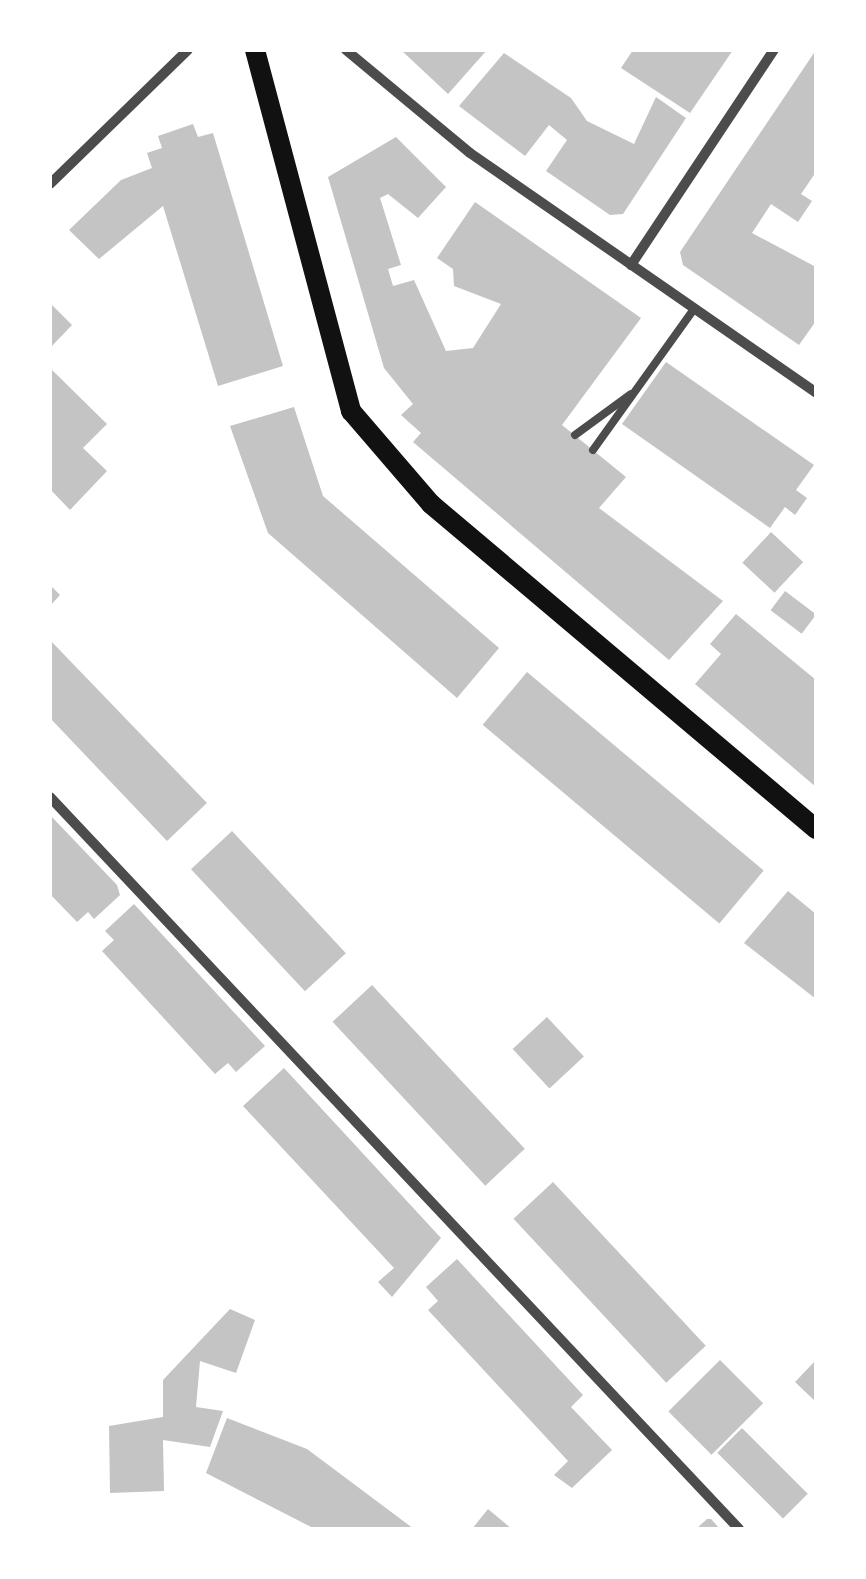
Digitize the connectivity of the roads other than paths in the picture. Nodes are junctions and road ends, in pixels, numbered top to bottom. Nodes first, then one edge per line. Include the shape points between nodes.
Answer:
1 (188, 50) edge
2 (255, 50) edge
3 (346, 50) edge
4 (774, 50) edge
5 (50, 184) edge
6 (631, 265) junction
7 (694, 309) junction
8 (634, 392) junction
9 (816, 393) edge
10 (574, 435) dead end
11 (593, 450) dead end
12 (50, 798) edge
13 (816, 829) edge
14 (739, 1529) edge

1 - 5 street
2 - 13 main road via 351,411 431,504
3 - 6 street via 470,154
4 - 6 street
6 - 7 street
7 - 8 lane
7 - 9 street
8 - 10 lane
8 - 11 lane
12 - 14 street

